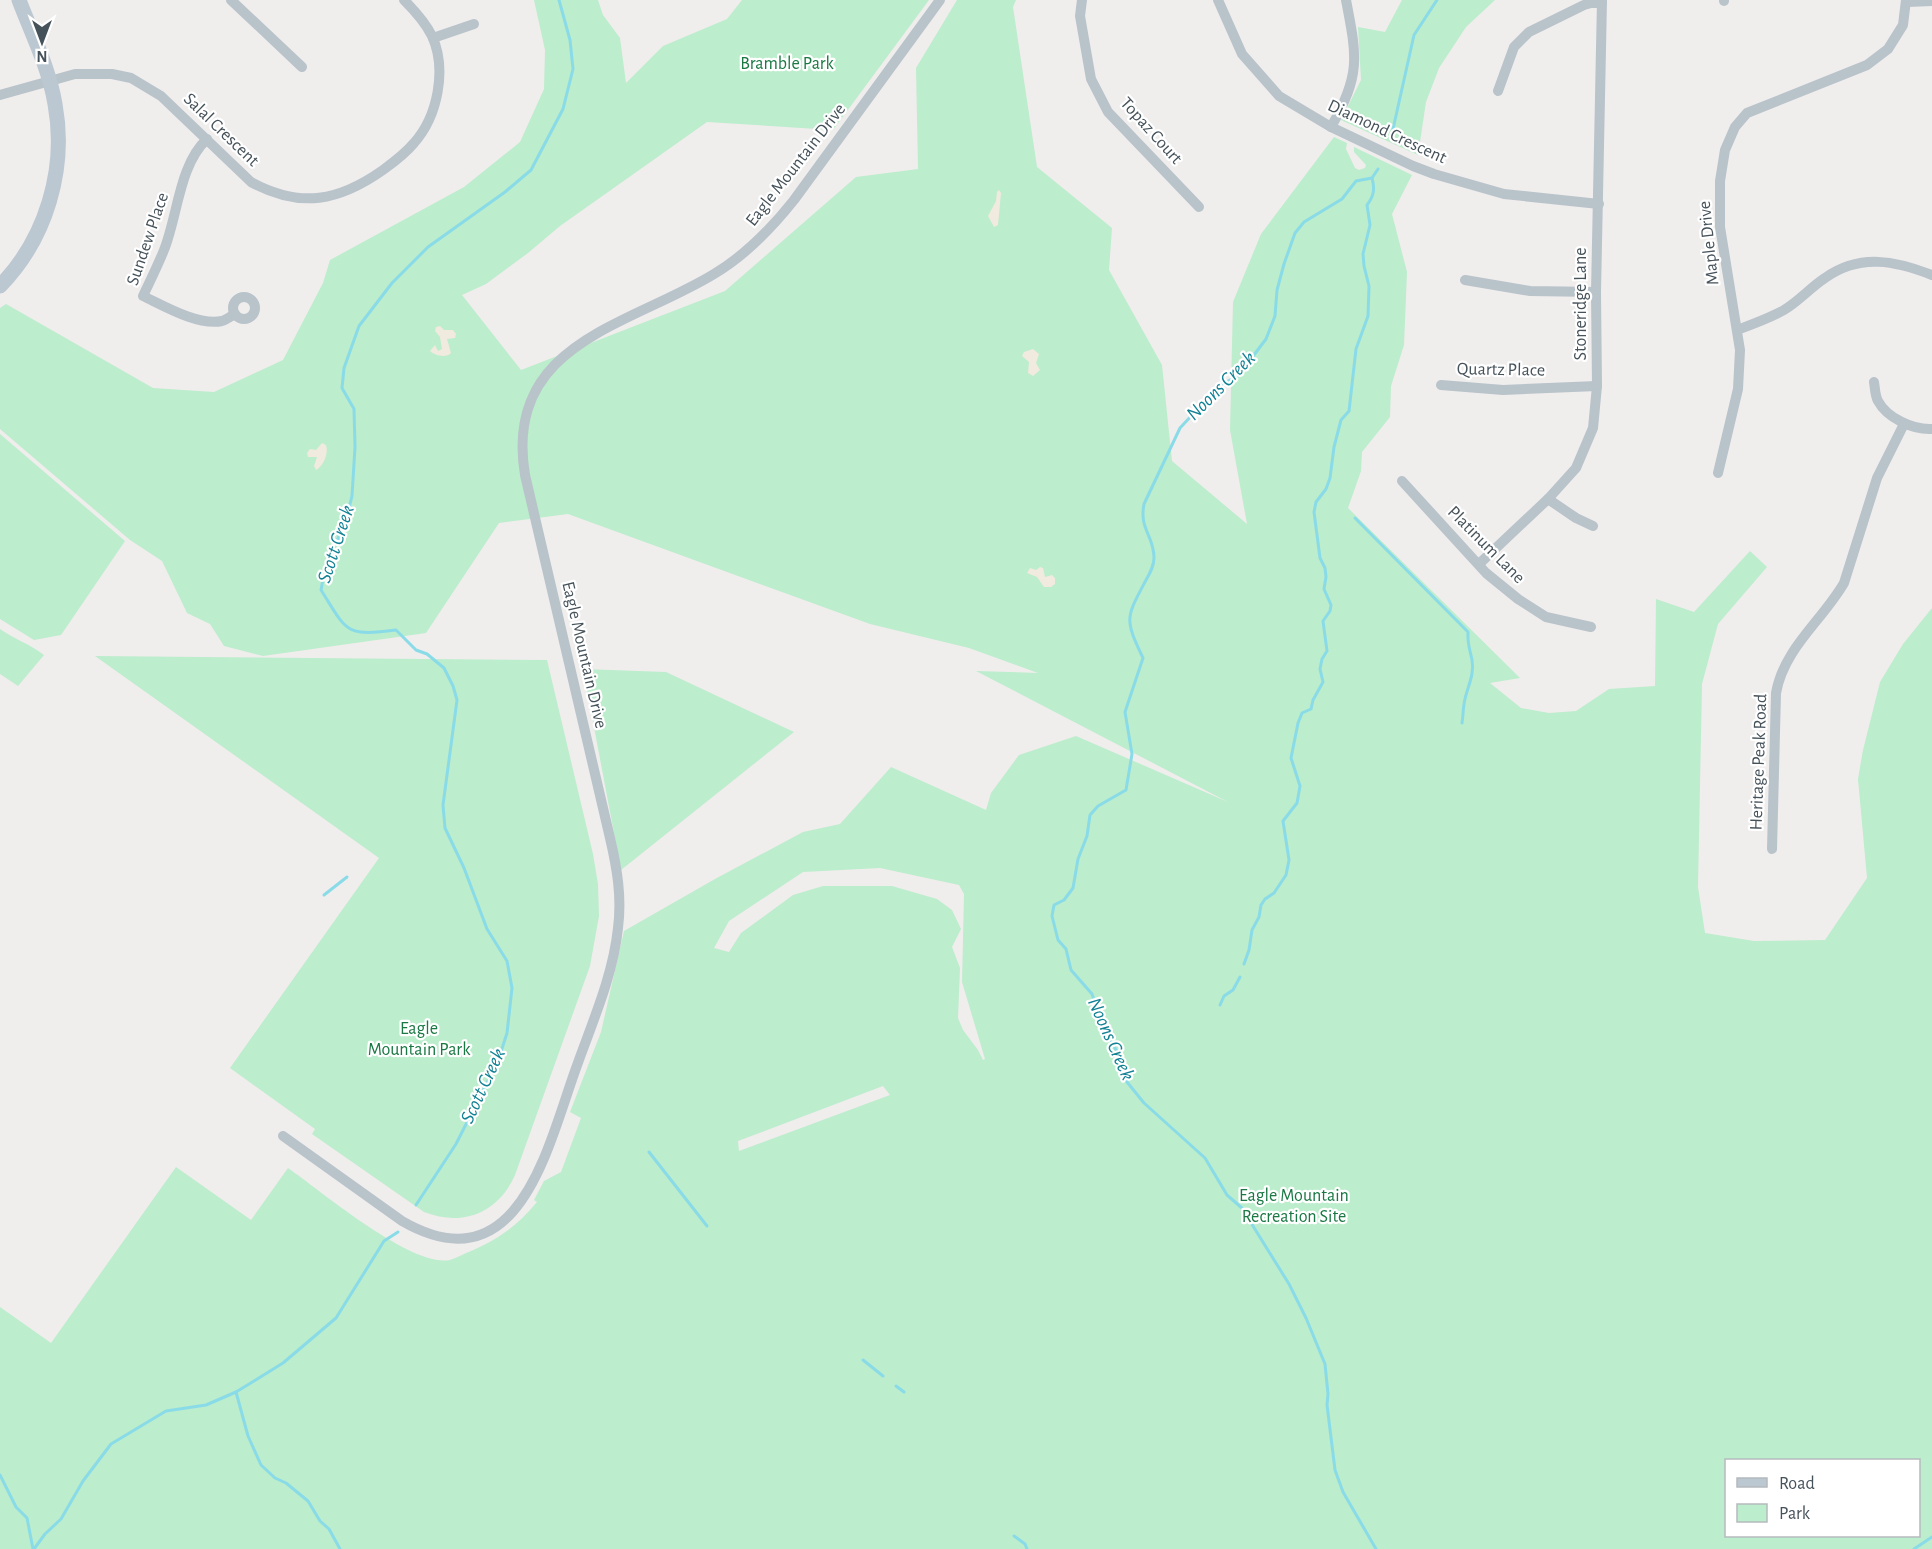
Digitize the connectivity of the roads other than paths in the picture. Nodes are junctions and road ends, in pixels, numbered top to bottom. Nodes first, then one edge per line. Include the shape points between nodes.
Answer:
1 (19, 0) edge
2 (231, 0) edge
3 (404, 0) edge
4 (940, 0) edge
5 (1082, 0) edge
6 (1218, 0) edge
7 (1346, 0) edge
8 (1906, 1) edge
9 (1932, 1) edge
10 (1602, 2) edge
11 (474, 24) dead end
12 (433, 38) junction
13 (302, 67) dead end
14 (50, 81) junction
15 (1497, 91) dead end
16 (0, 95) edge
17 (1331, 127) junction
18 (207, 139) junction
19 (1599, 204) junction
20 (1199, 207) dead end
21 (1932, 275) edge
22 (1465, 280) dead end
23 (0, 286) edge
24 (1596, 292) junction
25 (235, 314) dead end
26 (1737, 330) junction
27 (1874, 382) dead end
28 (1441, 385) dead end
29 (1597, 386) junction
30 (1904, 423) junction
31 (1932, 429) edge
32 (1718, 473) dead end
33 (1402, 481) dead end
34 (1548, 499) junction
35 (1593, 526) dead end
36 (1479, 564) junction
37 (1591, 627) dead end
38 (1772, 849) dead end
39 (283, 1136) dead end

1 - 14 street
2 - 13 street
3 - 12 street, Salal Crescent
4 - 39 street, Eagle Mountain Drive via 771,228 713,275 573,348 545,377 527,415 522,444 525,475 613,849 620,910 606,981 528,1193 514,1213 490,1230 465,1238 438,1237 402,1221
5 - 20 street, Topaz Court via 1080,16 1091,79 1108,112
6 - 17 street, Diamond Crescent via 1242,54 1279,96
7 - 17 street via 1355,46 1354,75
8 - 9 street, Maple Drive
8 - 26 street, Maple Drive via 1903,24 1888,49 1867,65 1747,113 1736,127 1725,150 1720,181 1720,227
10 - 15 street via 1584,5 1529,32 1514,47
10 - 19 street, Stoneridge Lane
11 - 12 street
12 - 18 street, Salal Crescent via 439,64 438,87 422,132 400,157 352,189 308,198 270,191 245,178
14 - 16 street, Salal Crescent
14 - 18 street, Salal Crescent via 93,72 131,78 161,96
14 - 23 street via 58,130 53,189 32,242
17 - 19 street, Diamond Crescent via 1434,174 1504,194
18 - 25 street, Sundew Place via 192,160 165,249 143,296 199,320 221,321
19 - 24 street, Stoneridge Lane
21 - 26 street via 1904,264 1874,261 1847,266 1785,309
22 - 24 street via 1530,291
24 - 29 street, Stoneridge Lane
26 - 32 street, Maple Drive via 1738,389
27 - 30 street via 1877,400
28 - 29 street, Quartz Place via 1503,390
29 - 34 street, Stoneridge Lane via 1593,428 1576,468
30 - 31 street
30 - 38 street, Heritage Peak Road via 1882,465 1844,583 1794,649 1778,681
33 - 36 street, Platinum Lane
34 - 35 street
34 - 36 street, Stoneridge Lane
36 - 37 street, Platinum Lane via 1518,599 1546,616

